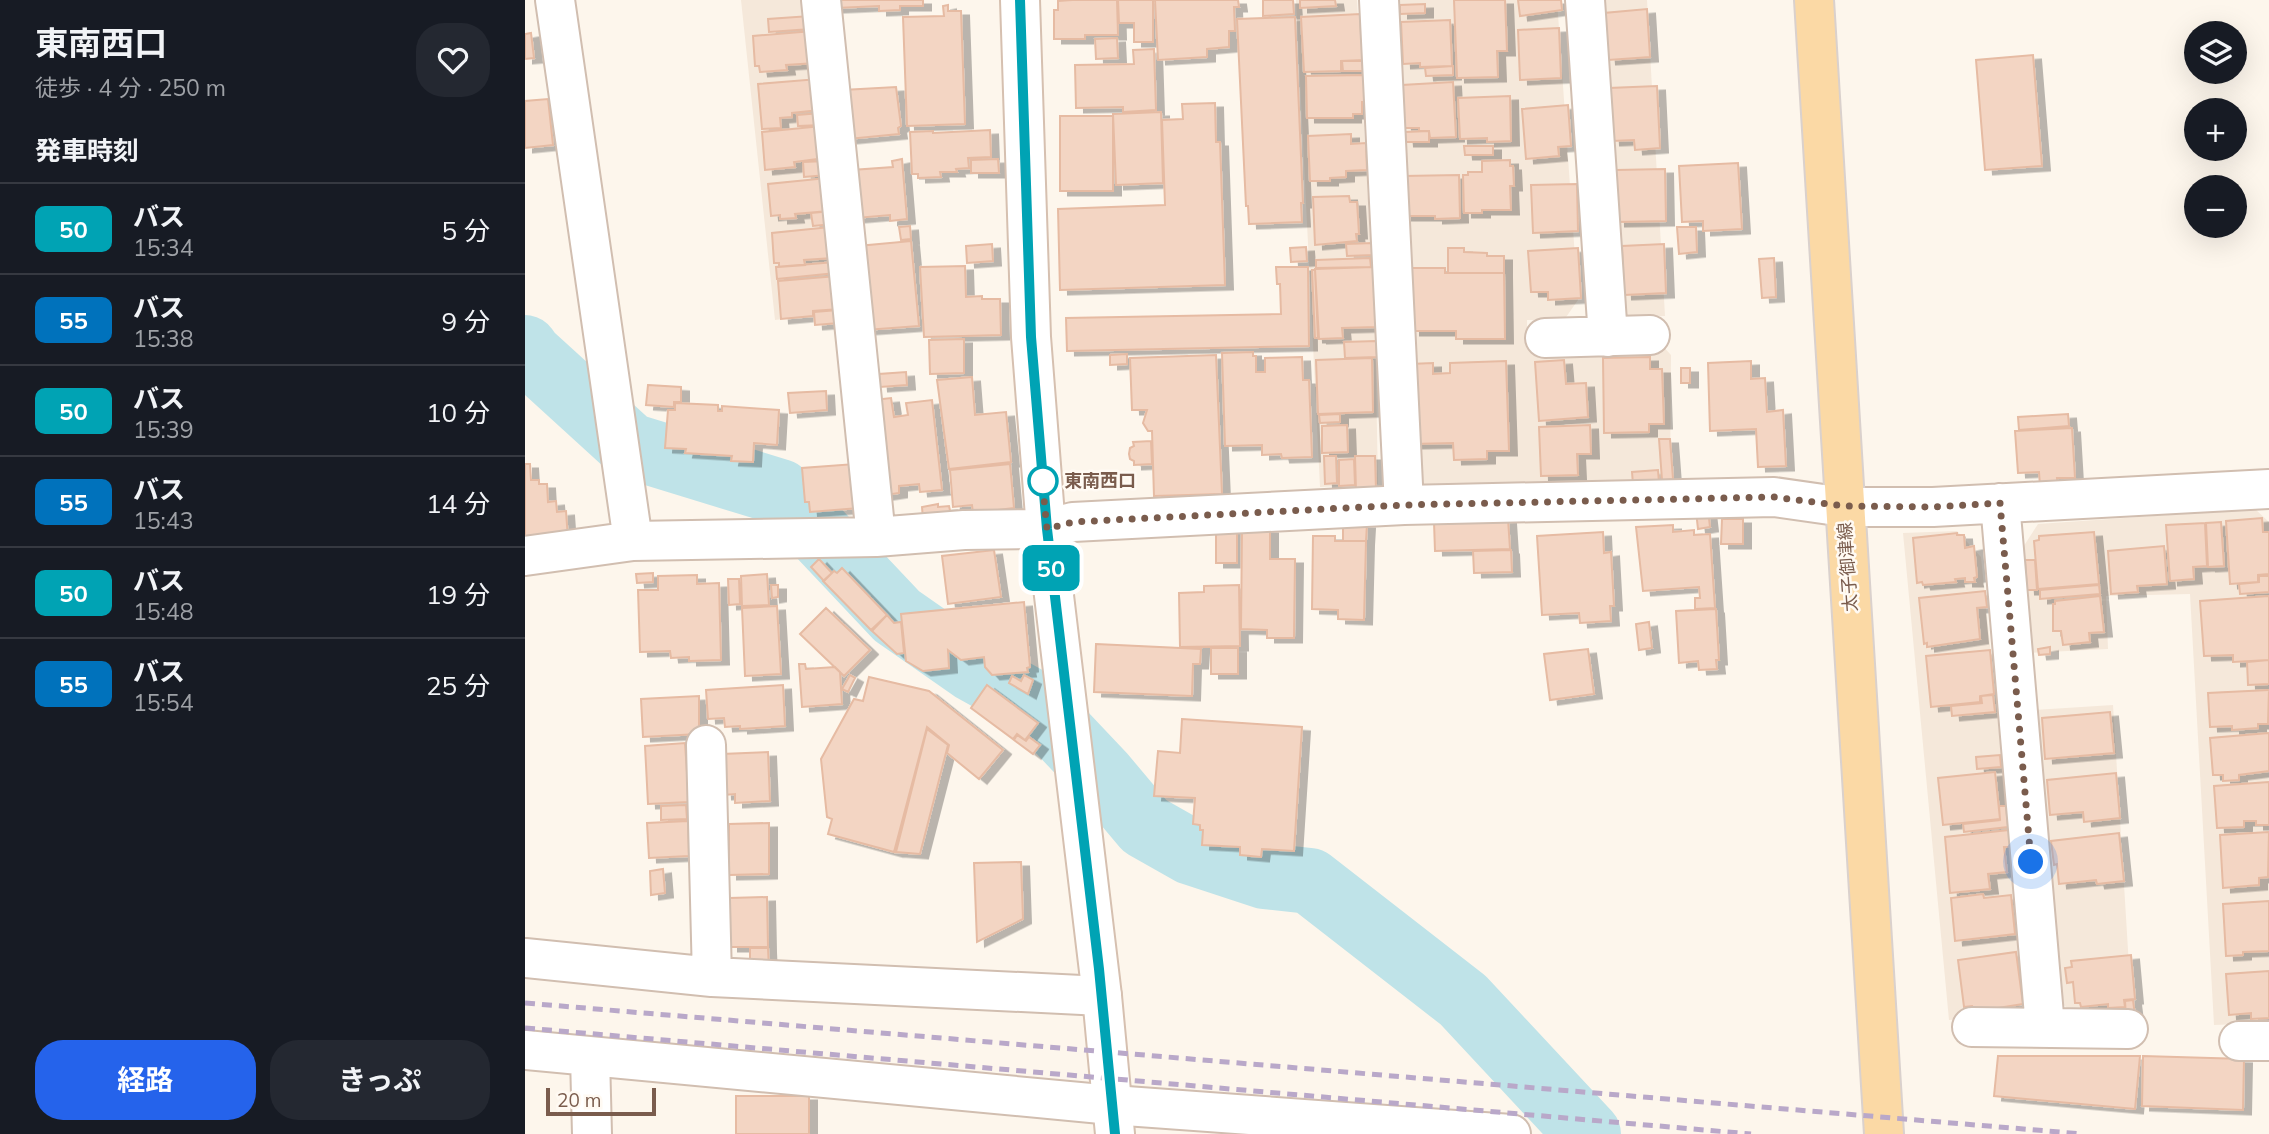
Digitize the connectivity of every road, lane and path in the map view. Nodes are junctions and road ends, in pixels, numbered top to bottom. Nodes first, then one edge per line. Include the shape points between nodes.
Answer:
1 (555, 0) edge
2 (821, 0) edge
3 (1020, 0) edge
4 (1379, 0) edge
5 (1585, 0) edge
6 (1814, 0) edge
7 (1650, 335) dead end
8 (1608, 337) junction
9 (1545, 338) dead end
10 (2269, 489) edge
11 (2000, 503) junction
12 (1404, 505) junction
13 (1844, 506) junction
14 (1047, 529) junction
15 (876, 537) junction
16 (633, 541) junction
17 (525, 555) edge
18 (706, 745) dead end
19 (525, 958) edge
20 (712, 977) junction
21 (1102, 996) junction
22 (1972, 1027) dead end
23 (2045, 1027) junction
24 (2128, 1029) dead end
25 (525, 1050) edge
26 (590, 1057) junction
27 (1114, 1119) edge
28 (592, 1134) edge
29 (1501, 1134) edge
30 (1511, 1134) edge
31 (1884, 1134) edge

1 - 16 street
2 - 15 street
3 - 14 street via 1031,337
4 - 12 street
5 - 8 street
6 - 13 main road, 太子御津線
7 - 8 street
8 - 9 street
10 - 11 street
11 - 13 street
11 - 23 street
12 - 13 street via 1774,497
12 - 14 street via 1073,522
13 - 31 main road, 太子御津線
14 - 15 street
14 - 21 street
15 - 16 street
16 - 17 street
18 - 20 street
19 - 20 street
20 - 21 street
21 - 27 street
22 - 23 street
23 - 24 street
25 - 26 street
26 - 27 street
26 - 28 street
27 - 29 street
29 - 30 street

